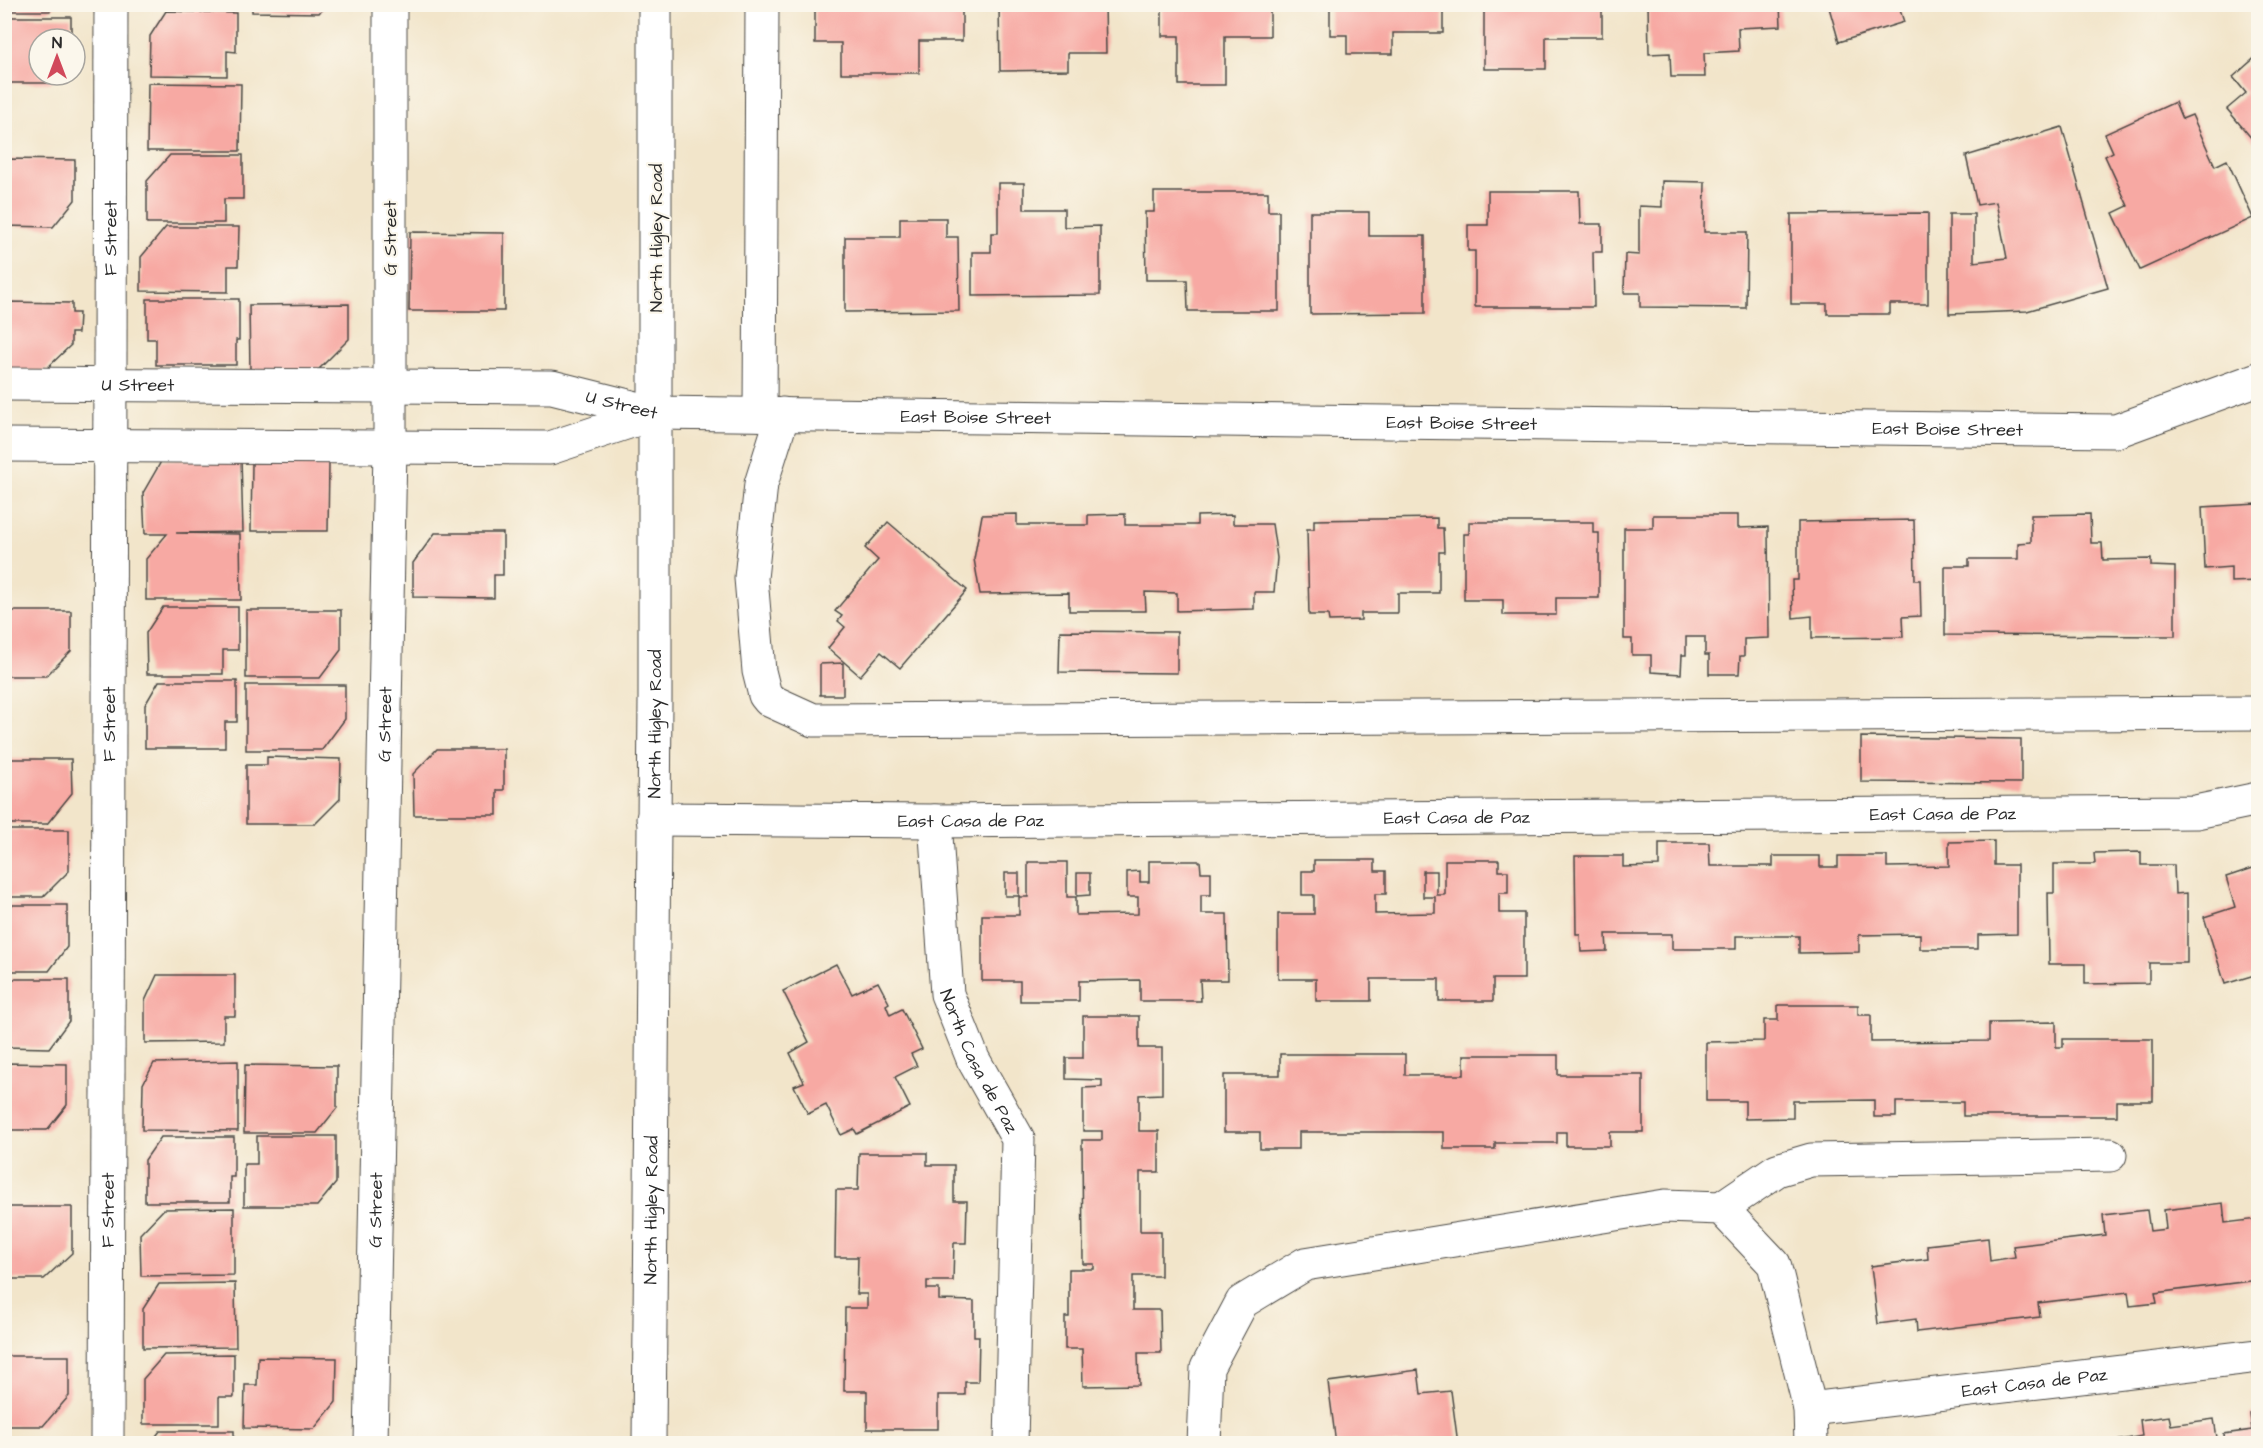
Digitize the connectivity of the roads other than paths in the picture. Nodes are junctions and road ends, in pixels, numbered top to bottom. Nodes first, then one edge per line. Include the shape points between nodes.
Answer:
1 (111, 4) edge
2 (390, 4) edge
3 (656, 4) edge
4 (762, 4) edge
5 (2259, 379) edge
6 (4, 384) edge
7 (110, 385) junction
8 (390, 386) junction
9 (656, 413) junction
10 (772, 414) junction
11 (4, 445) edge
12 (110, 446) junction
13 (390, 447) junction
14 (2259, 713) edge
15 (2259, 799) edge
16 (653, 819) junction
17 (935, 821) junction
18 (2110, 1155) dead end
19 (1721, 1208) junction
20 (2259, 1356) edge
21 (1810, 1409) junction
22 (107, 1443) edge
23 (371, 1443) edge
24 (649, 1443) edge
25 (1011, 1443) edge
26 (1204, 1443) edge
27 (1811, 1443) edge

1 - 7 street, F Street
2 - 8 street, G Street
3 - 9 street, North Higley Road
4 - 10 street
5 - 10 street, East Boise Street via 2116,431
6 - 7 street, U Street
7 - 8 street, U Street
7 - 12 street, F Street
8 - 9 street, U Street via 552,387
8 - 13 street, G Street
9 - 10 street, East Boise Street
9 - 13 street, U Street via 550,448
9 - 16 street, North Higley Road
10 - 14 street via 751,578 759,670 770,700 813,720
11 - 12 street, U Street
12 - 13 street, U Street
12 - 22 street, F Street
13 - 23 street, G Street
15 - 17 street, East Casa de Paz via 2196,812
16 - 17 street, East Casa de Paz
16 - 24 street, North Higley Road
17 - 25 street, North Casa de Paz via 947,994 973,1059 1018,1139
18 - 19 street via 1810,1160 1777,1170
19 - 21 street via 1774,1264
19 - 26 street via 1665,1206 1305,1264 1242,1302 1208,1368
20 - 21 street, East Casa de Paz
21 - 27 street

